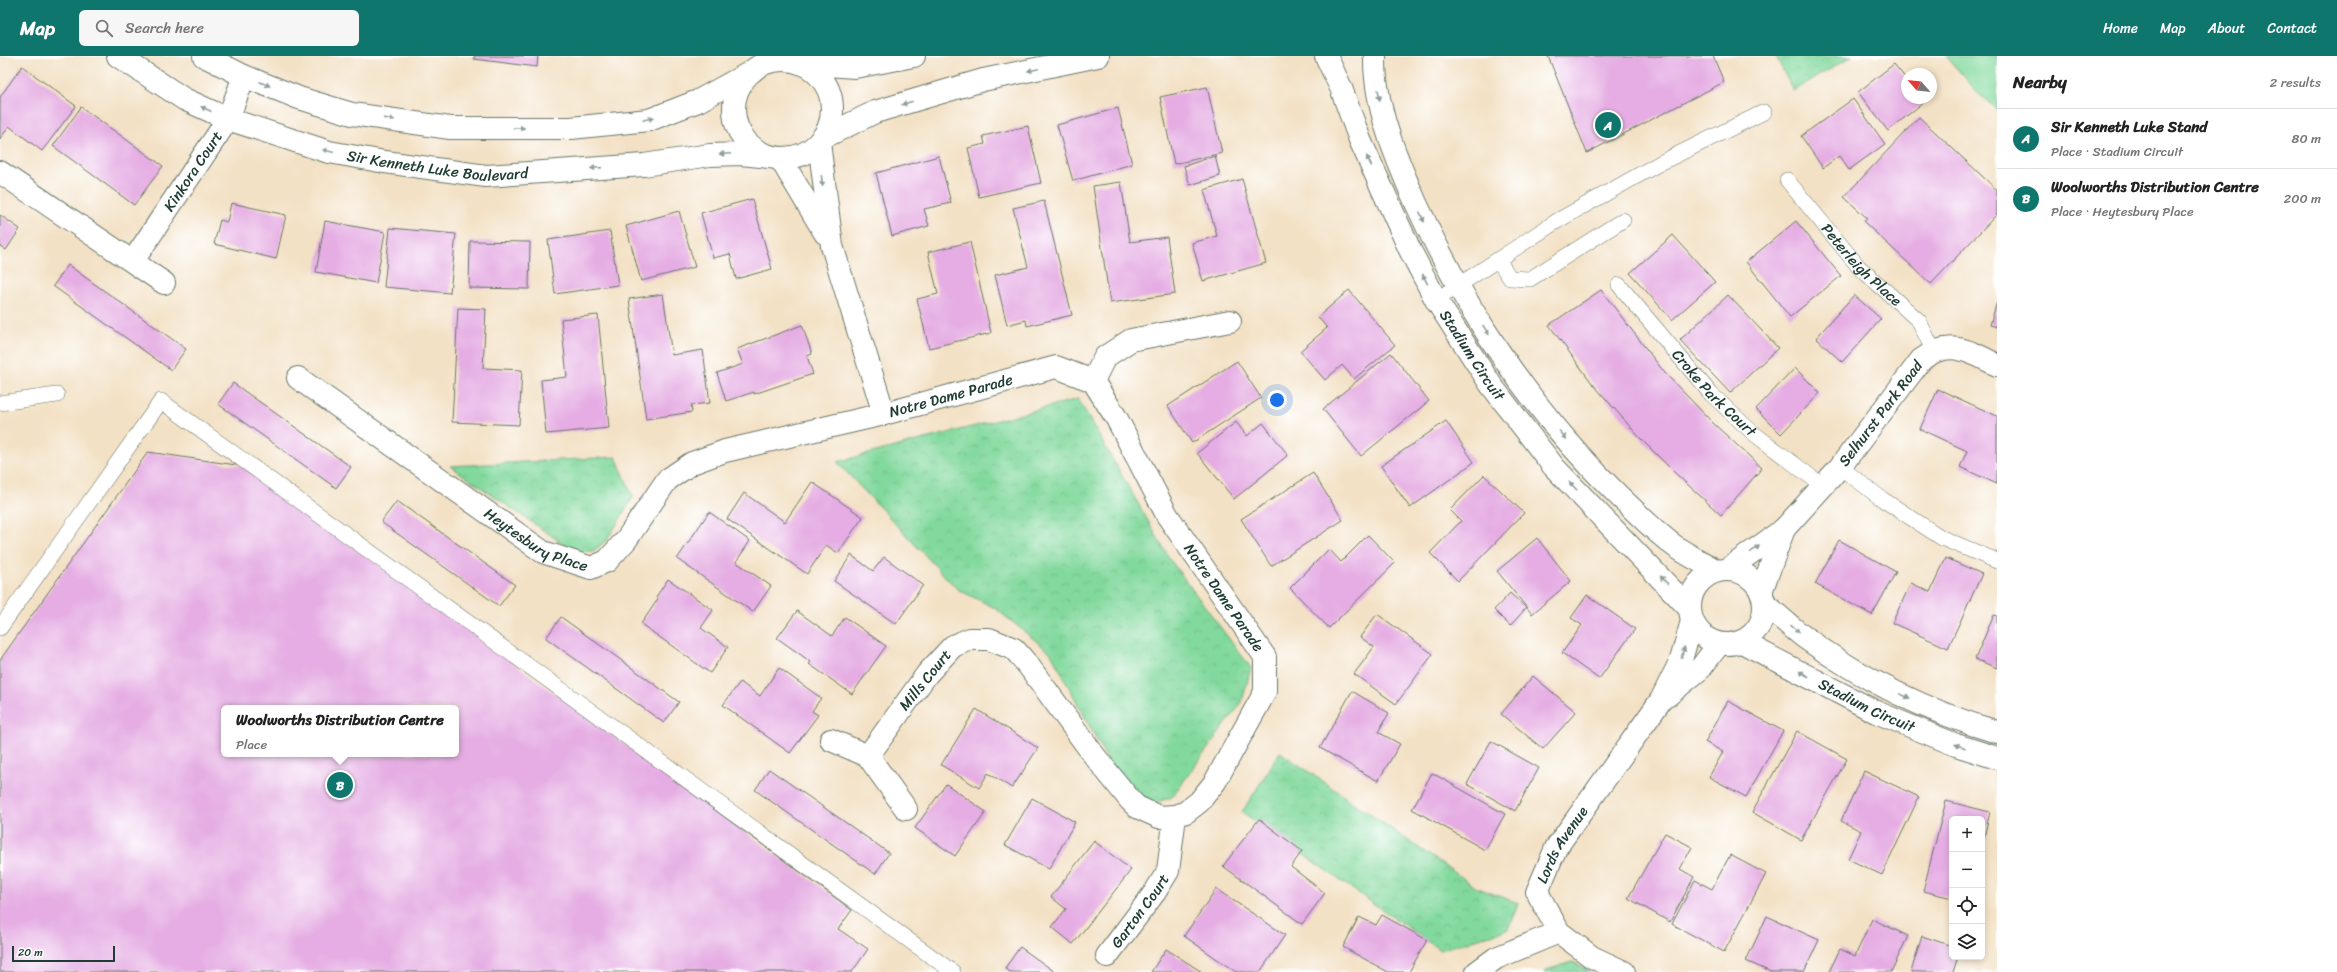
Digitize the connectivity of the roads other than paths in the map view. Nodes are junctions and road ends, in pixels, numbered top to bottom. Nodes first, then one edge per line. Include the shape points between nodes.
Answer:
1 (118, 56) edge
2 (204, 56) edge
3 (914, 56) edge
4 (1098, 56) edge
5 (1326, 56) edge
6 (1375, 56) edge
7 (798, 60) edge
8 (753, 66) edge
9 (244, 76) junction
10 (1764, 112) dead end
11 (228, 119) junction
12 (820, 140) junction
13 (779, 158) junction
14 (0, 172) edge
15 (1787, 180) dead end
16 (1623, 220) dead end
17 (832, 246) junction
18 (1498, 260) junction
19 (132, 262) junction
20 (164, 284) dead end
21 (1619, 285) dead end
22 (1459, 286) junction
23 (1436, 300) junction
24 (1230, 321) dead end
25 (1933, 350) junction
26 (1997, 365) edge
27 (298, 378) dead end
28 (1092, 381) junction
29 (57, 395) dead end
30 (0, 404) edge
31 (884, 414) junction
32 (1840, 467) junction
33 (1823, 486) junction
34 (1784, 529) junction
35 (1997, 561) edge
36 (1722, 570) junction
37 (1763, 598) junction
38 (1691, 615) junction
39 (0, 628) edge
40 (1742, 642) junction
41 (1002, 643) joint
42 (1719, 644) junction
43 (1661, 700) junction
44 (1997, 732) edge
45 (830, 740) dead end
46 (868, 756) junction
47 (1997, 758) edge
48 (906, 809) dead end
49 (1175, 816) junction
50 (1559, 932) junction
51 (1107, 956) dead end
52 (953, 972) edge
53 (1477, 972) edge
54 (1624, 972) edge

11 -> 1 street, Sir Kenneth Luke Boulevard via 184,100
2 - 9 street
3 - 7 street via 855,67
4 -> 12 street, Sir Kenneth Luke Boulevard via 976,82 875,112
23 -> 5 street, Stadium Circuit via 1363,146
6 -> 22 street, Stadium Circuit via 1380,102 1403,173 1433,239
7 - 8 street via 774,61
7 - 12 street via 818,76 830,95 832,110 829,125
9 -> 8 street via 299,98 352,114 450,128 571,128 649,120 698,101
8 - 13 street via 740,85 735,100 734,116 739,131 749,144 762,153
9 - 11 street, Kinkora Court
10 - 18 lane via 1660,164 1557,221
13 -> 11 street, Sir Kenneth Luke Boulevard via 741,154 710,155 644,165 486,176 329,152
11 - 19 street, Kinkora Court
12 - 13 street, Sir Kenneth Luke Boulevard via 808,151
12 -> 17 street, Notre Dame Parade
13 - 17 street, Notre Dame Parade
14 - 19 street
15 - 25 lane, Peterleigh Place via 1858,266 1919,321
16 - 18 lane via 1530,279 1510,278
17 - 31 street, Notre Dame Parade
18 - 22 lane
19 - 20 street
21 - 33 lane, Croke Park Court via 1711,394 1752,432
22 - 23 lane
22 -> 36 street, Stadium Circuit via 1483,326 1540,408 1588,466 1675,546
38 -> 23 street, Stadium Circuit via 1554,467 1491,385
24 - 28 street via 1131,340 1105,357
25 - 26 street, Selhurst Park Road via 1952,347 1968,350
25 - 32 street, Selhurst Park Road via 1921,360
27 - 31 street, Heytesbury Place via 543,552 592,568 607,560 626,540 667,480 692,463 725,451
28 - 31 street, Notre Dame Parade via 1056,367
28 - 49 street, Notre Dame Parade via 1117,419 1167,515 1266,657 1265,692 1215,782 1199,802 1186,812
29 - 30 lane
32 - 33 street, Selhurst Park Road
32 - 35 lane via 1882,499 1942,538
33 - 34 street, Selhurst Park Road
36 -> 34 street, Selhurst Park Road
34 - 37 street, Selhurst Park Road
36 - 37 street via 1748,576
36 - 38 street via 1706,577 1697,585 1692,596
37 - 40 street via 1764,615 1760,626 1753,636
37 -> 44 street, Stadium Circuit via 1804,636 1851,668 1908,698
38 - 42 street via 1698,632
43 -> 38 street via 1681,660
39 - 52 lane via 162,401
40 - 42 street via 1731,645
47 -> 40 street, Stadium Circuit via 1956,745 1876,712
41 - 46 street, Mills Court via 989,639 970,639 953,646 927,674
41 - 49 street, Notre Dame Parade via 1014,649 1028,664 1093,754 1137,807 1159,817
42 - 43 street via 1700,669
43 - 50 street, Lords Avenue via 1556,848 1537,892
45 - 46 street
46 - 48 street
49 - 51 street, Garton Court via 1168,871
50 - 53 street via 1496,958
50 - 54 street, Lords Avenue via 1592,956

